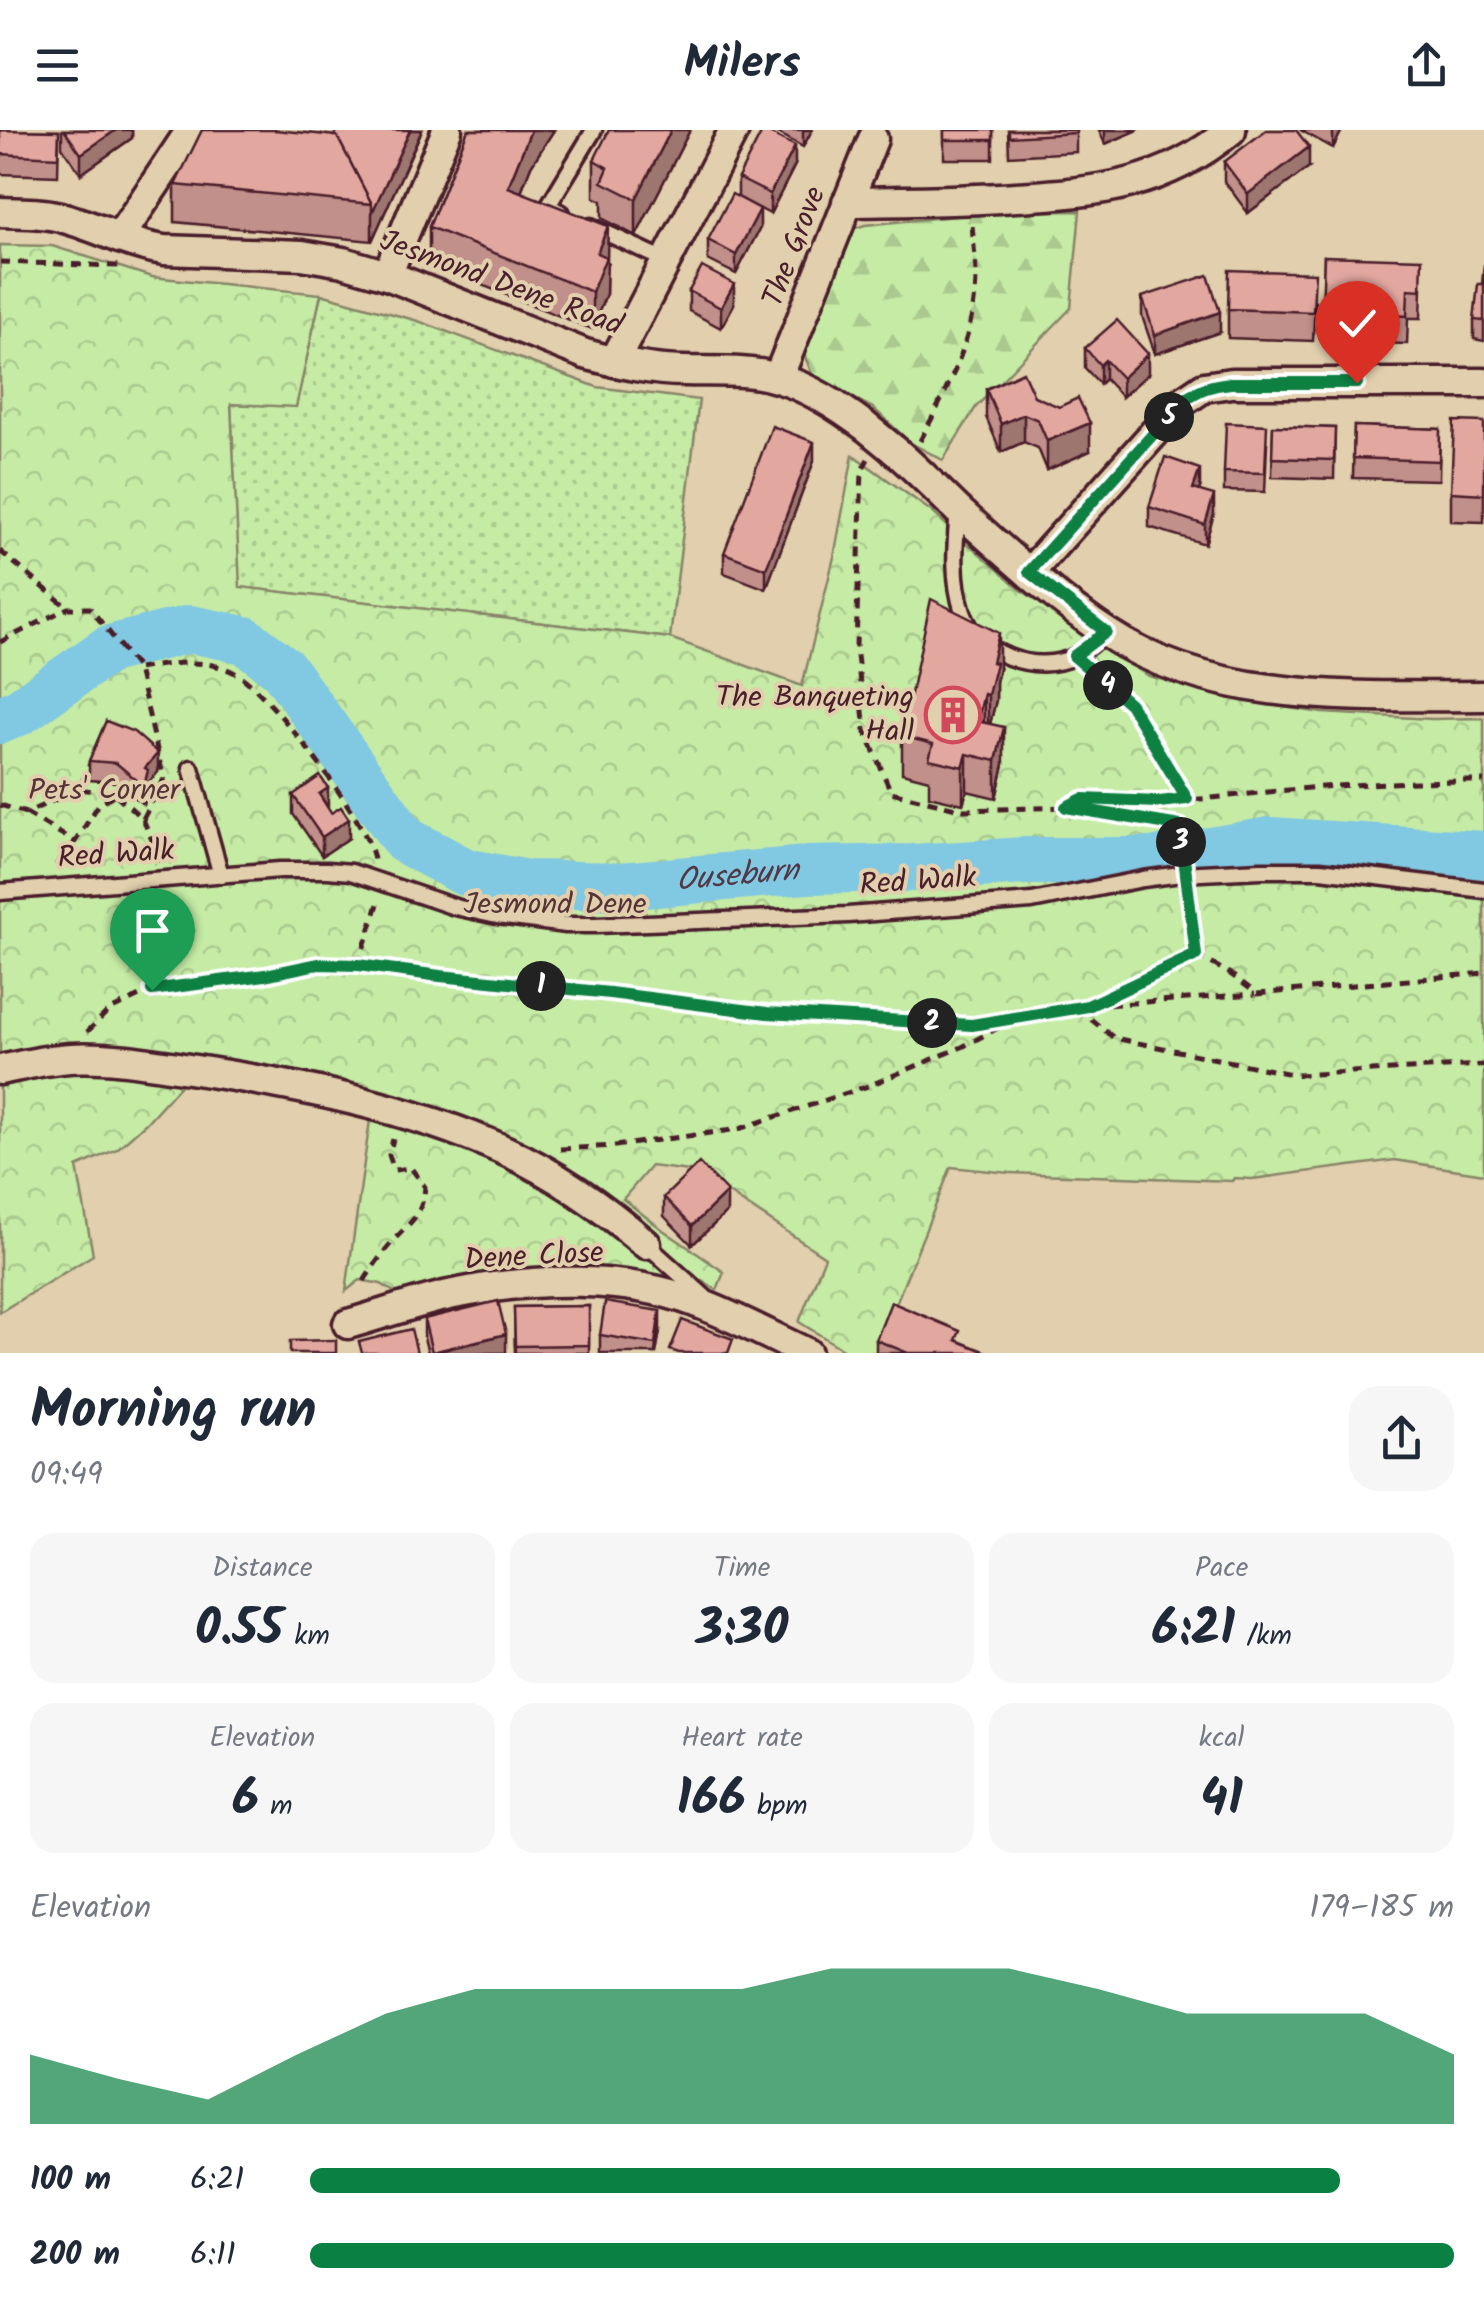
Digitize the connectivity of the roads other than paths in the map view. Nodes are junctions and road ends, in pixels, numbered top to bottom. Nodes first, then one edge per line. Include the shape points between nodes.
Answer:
1 (191, 130) edge
2 (448, 130) edge
3 (594, 130) edge
4 (734, 130) edge
5 (1231, 130) edge
6 (872, 139) dead end
7 (847, 202) junction
8 (0, 212) edge
9 (119, 238) junction
10 (667, 261) junction
11 (387, 275) junction
12 (614, 362) junction
13 (778, 378) junction
14 (1484, 382) edge
15 (958, 509) junction
16 (1029, 572) junction
17 (1106, 632) junction
18 (1484, 696) edge
19 (191, 768) dead end
20 (222, 875) junction
21 (1484, 890) edge
22 (0, 892) edge
23 (0, 1070) edge
24 (646, 1244) joint
25 (724, 1314) junction
26 (348, 1324) dead end
27 (808, 1353) edge

1 - 9 street
2 - 11 street
3 - 10 lane via 548,206
4 - 10 street
5 - 7 street via 1184,162 1124,186 970,200
6 - 7 street, The Grove
7 - 13 street, The Grove
8 - 9 street, Jesmond Dene Road via 64,218
9 - 11 street, Jesmond Dene Road via 164,250 302,254
10 - 12 street
11 - 12 street, Jesmond Dene Road
12 - 13 street, Jesmond Dene Road
13 - 15 street, Jesmond Dene Road via 837,406
14 - 16 street via 1204,387 1182,402
15 - 16 street, Jesmond Dene Road
15 - 17 lane via 957,586 975,636 1016,661 1058,661
16 - 17 street, Jesmond Dene Road
17 - 18 street, Jesmond Dene Road via 1173,666 1264,688
19 - 20 lane
20 - 21 lane, Red Walk via 351,872 455,907 581,925 1032,902 1143,879 1261,870 1320,870
20 - 22 lane, Red Walk
23 - 24 street via 62,1058 162,1064 362,1102 507,1151 568,1184
24 - 25 lane
25 - 26 street, Dene Close via 638,1287 574,1282 455,1293
25 - 27 street, Dene Close

